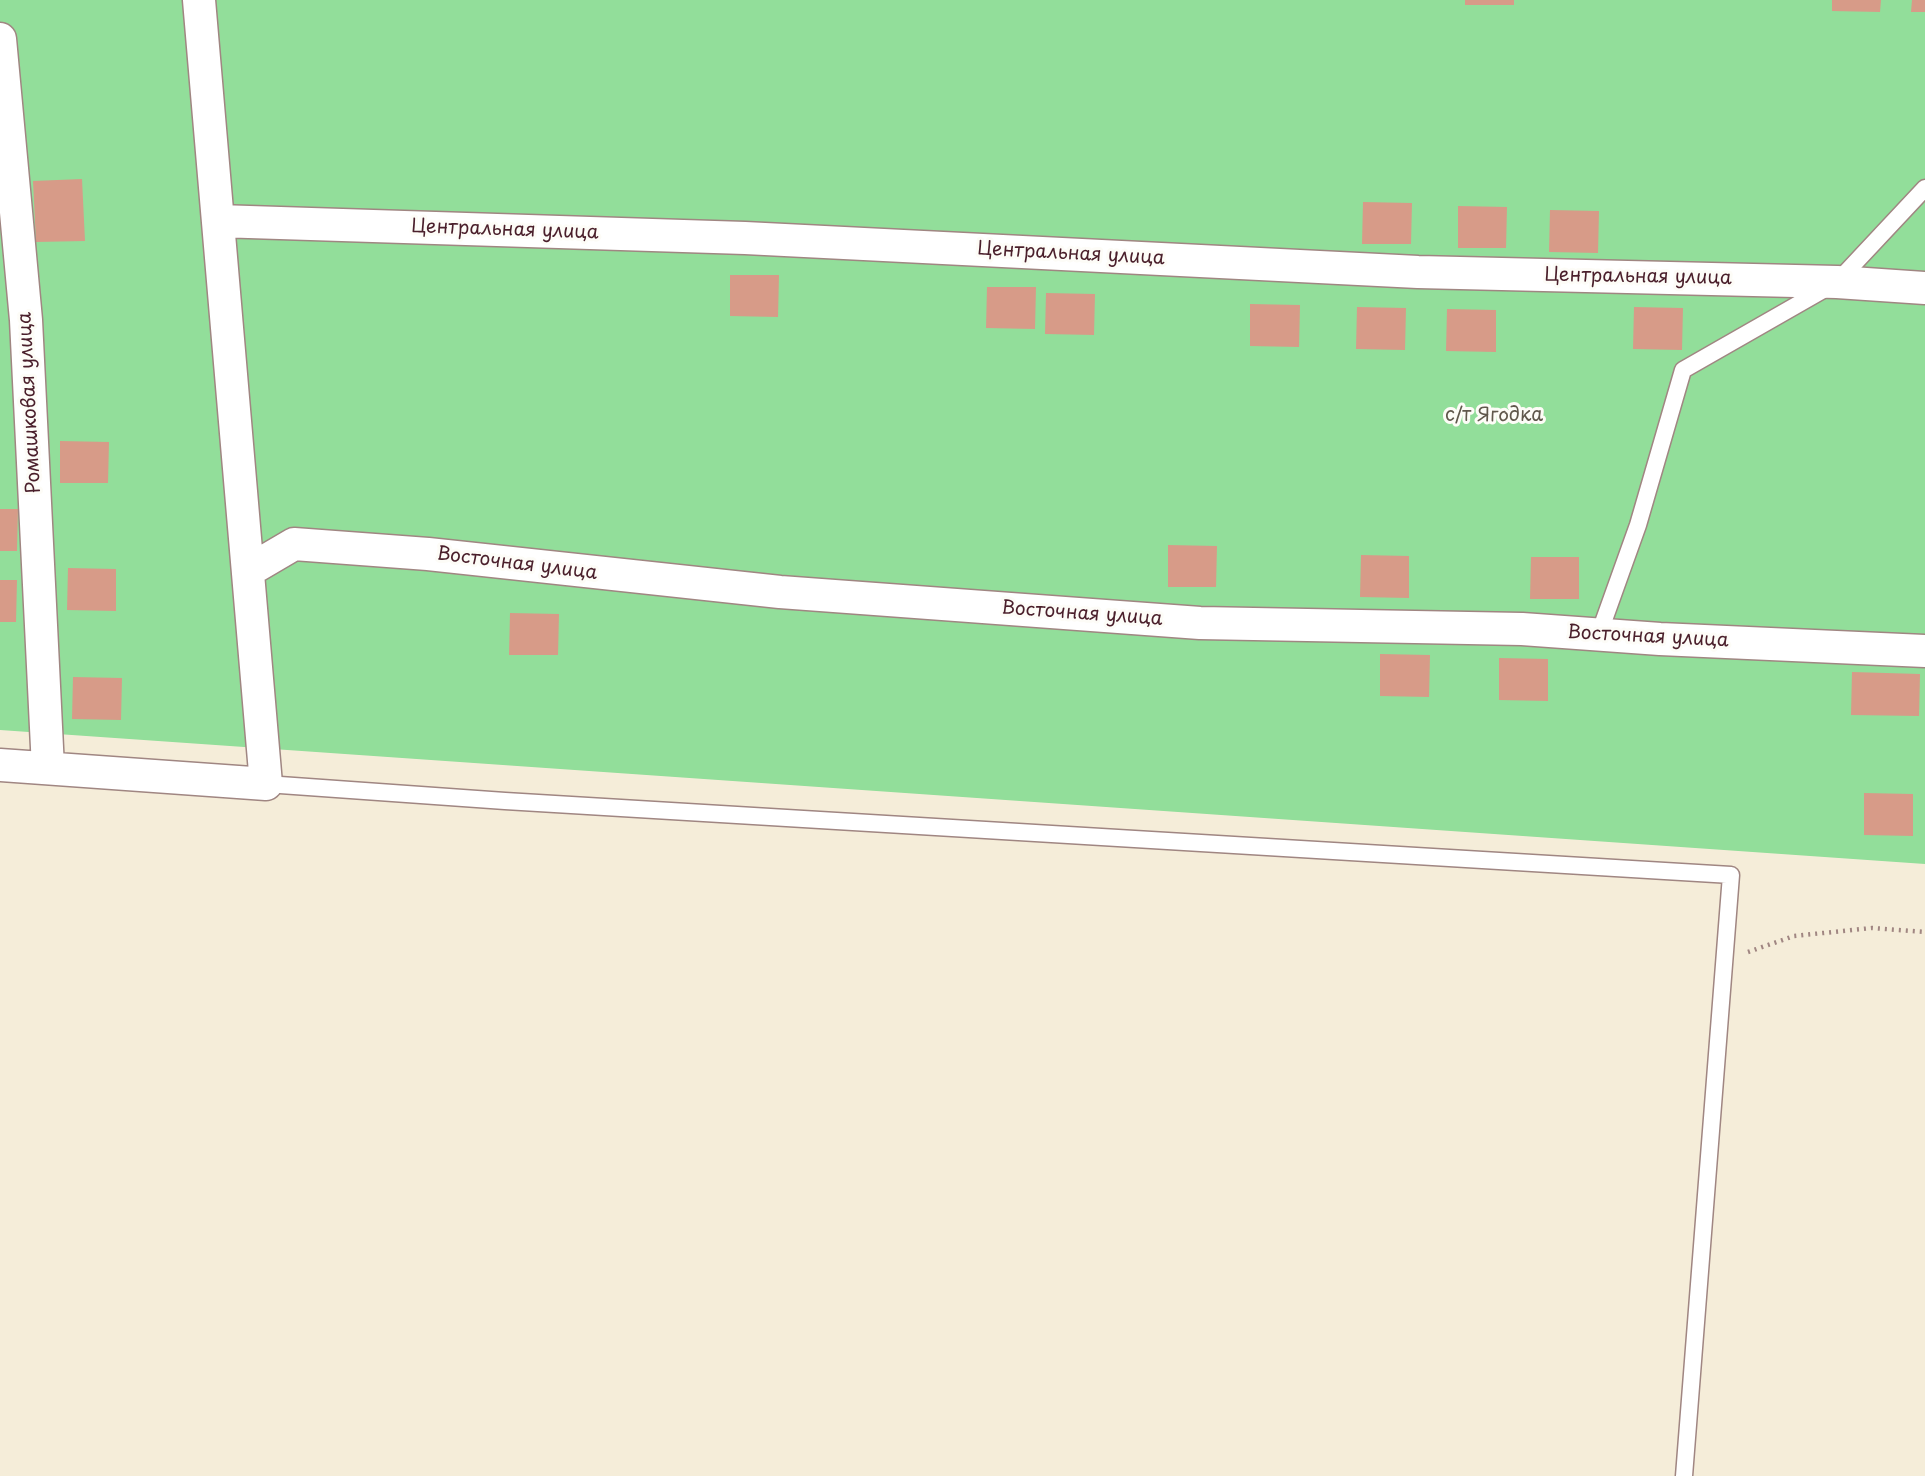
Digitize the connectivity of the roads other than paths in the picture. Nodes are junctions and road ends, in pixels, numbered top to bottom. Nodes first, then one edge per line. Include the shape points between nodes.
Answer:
1 (199, 0) edge
2 (0, 39) edge
3 (1925, 188) edge
4 (218, 221) junction
5 (1836, 282) junction
6 (1925, 288) edge
7 (248, 571) junction
8 (1599, 634) junction
9 (1925, 651) edge
10 (0, 765) edge
11 (48, 768) junction
12 (266, 784) junction
13 (1684, 1476) edge

1 - 4 street
2 - 11 street, Ромашковая улица via 26,320
3 - 5 lane
4 - 5 street, Центральная улица via 745,238 1418,272
4 - 7 street
5 - 6 street, Центральная улица
5 - 8 lane via 1683,370 1638,525
7 - 8 street, Восточная улица via 294,544 780,592 1187,622
7 - 12 street
8 - 9 street, Восточная улица
10 - 11 street
11 - 12 street
12 - 13 lane via 1731,875

